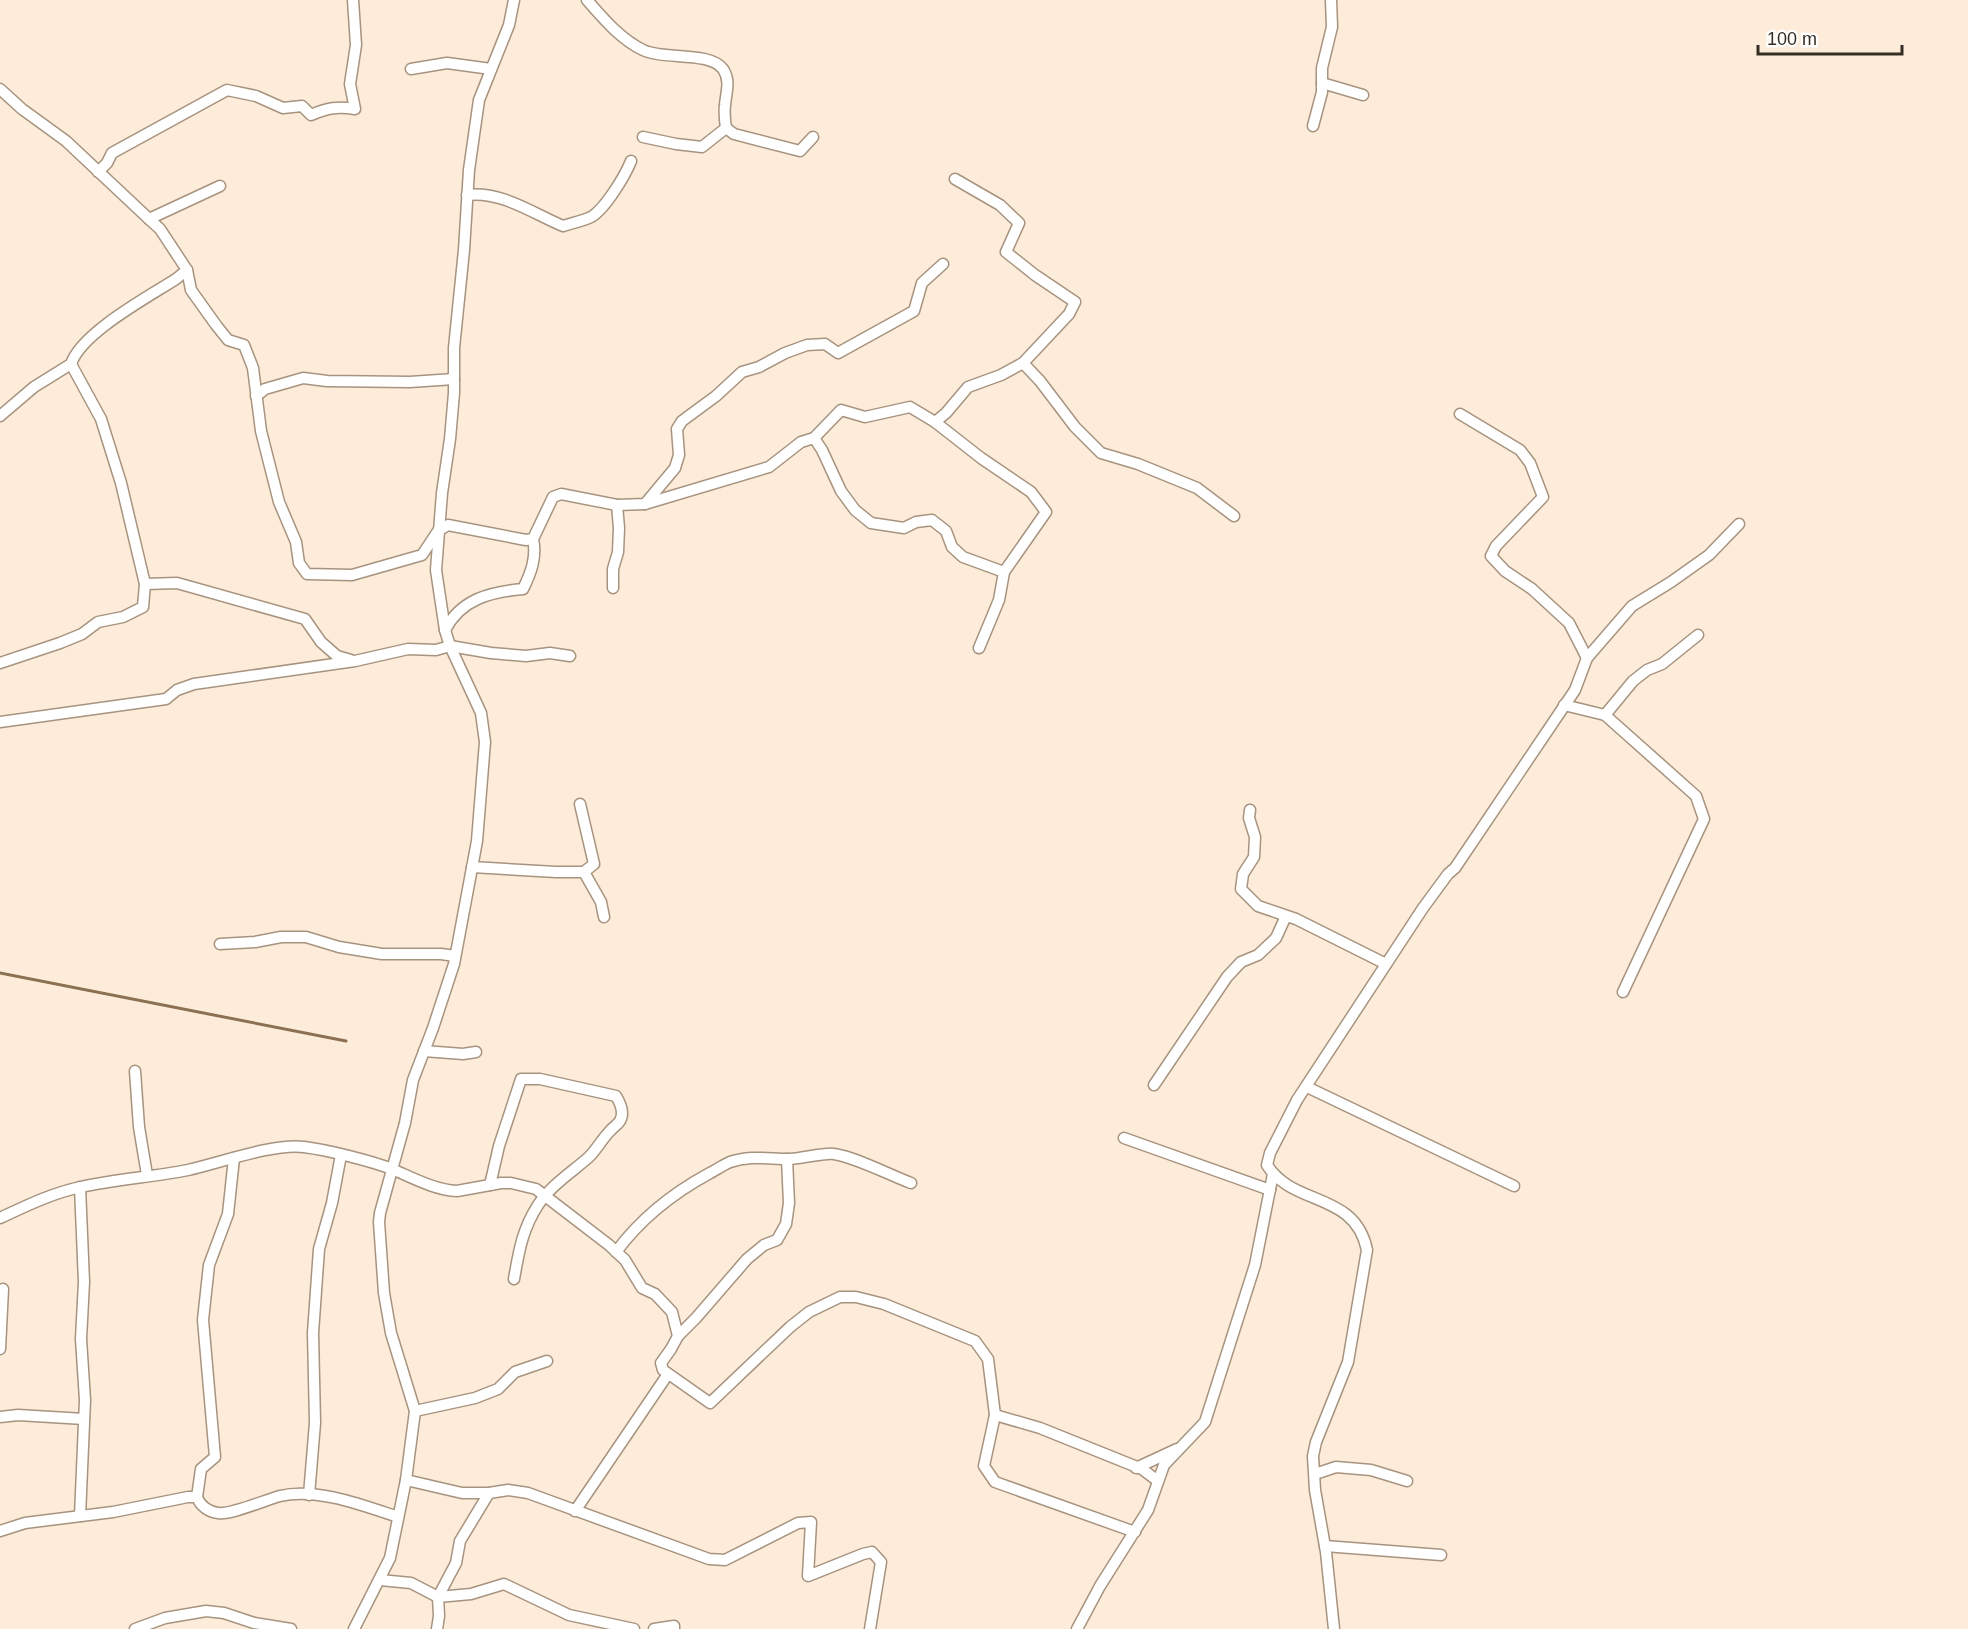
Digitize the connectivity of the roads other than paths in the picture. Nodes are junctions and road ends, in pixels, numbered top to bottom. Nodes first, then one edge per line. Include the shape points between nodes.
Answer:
1 (353, 0) edge
2 (514, 0) edge
3 (587, 0) edge
4 (1331, 0) edge
5 (411, 69) dead end
6 (491, 69) junction
7 (1322, 83) junction
8 (0, 89) edge
9 (1363, 95) dead end
10 (1313, 126) dead end
11 (726, 128) junction
12 (643, 137) dead end
13 (813, 137) dead end
14 (631, 161) dead end
15 (98, 172) junction
16 (955, 179) dead end
17 (220, 186) dead end
18 (467, 195) junction
19 (149, 219) junction
20 (943, 264) dead end
21 (187, 270) junction
22 (1023, 363) junction
23 (71, 364) junction
24 (454, 379) junction
25 (256, 396) junction
26 (1460, 414) dead end
27 (0, 416) edge
28 (935, 422) junction
29 (814, 438) junction
30 (645, 504) junction
31 (617, 505) junction
32 (1234, 516) dead end
33 (1739, 524) dead end
34 (438, 531) junction
35 (533, 539) junction
36 (1004, 572) junction
37 (146, 584) junction
38 (613, 588) dead end
39 (445, 630) junction
40 (1698, 634) dead end
41 (450, 646) junction
42 (979, 648) dead end
43 (570, 656) dead end
44 (1587, 658) junction
45 (355, 661) junction
46 (0, 663) edge
47 (1564, 705) junction
48 (0, 711) edge
49 (1605, 715) junction
50 (5, 721) edge
51 (580, 804) dead end
52 (1250, 810) dead end
53 (472, 867) junction
54 (584, 872) junction
55 (1286, 916) junction
56 (604, 917) dead end
57 (220, 944) dead end
58 (455, 956) junction
59 (1386, 964) junction
60 (1623, 992) dead end
61 (424, 1051) junction
62 (476, 1052) dead end
63 (135, 1071) dead end
64 (1154, 1085) dead end
65 (1307, 1087) junction
66 (1124, 1138) dead end
67 (341, 1155) junction
68 (234, 1158) junction
69 (787, 1159) junction
70 (392, 1169) junction
71 (1273, 1174) junction
72 (147, 1175) junction
73 (911, 1184) dead end
74 (490, 1185) junction
75 (1514, 1186) dead end
76 (80, 1187) junction
77 (1270, 1190) junction
78 (546, 1196) junction
79 (0, 1218) edge
80 (616, 1252) junction
81 (514, 1280) dead end
82 (3, 1289) dead end
83 (678, 1336) junction
84 (0, 1349) edge
85 (547, 1361) dead end
86 (668, 1374) junction
87 (415, 1411) junction
88 (995, 1415) junction
89 (0, 1417) edge
90 (84, 1419) junction
91 (1183, 1446) junction
92 (1136, 1468) junction
93 (1315, 1474) junction
94 (406, 1480) junction
95 (1407, 1480) dead end
96 (1158, 1481) junction
97 (489, 1493) junction
98 (309, 1495) junction
99 (197, 1497) junction
100 (575, 1511) junction
101 (80, 1516) junction
102 (398, 1517) junction
103 (0, 1531) edge
104 (1135, 1532) junction
105 (1325, 1546) junction
106 (1441, 1555) dead end
107 (380, 1580) junction
108 (438, 1597) junction
109 (135, 1629) edge
110 (291, 1629) edge
111 (354, 1629) edge
112 (437, 1629) edge
113 (634, 1629) edge
114 (654, 1629) edge
115 (674, 1629) edge
116 (870, 1629) edge
117 (1077, 1629) edge
118 (1334, 1629) edge

1 - 15 street via 356,45 350,84 355,109 339,106 311,115 302,106 283,108 256,96 227,90 112,153
2 - 6 street via 509,25
3 - 11 street via 607,23 643,50 710,60 722,69 729,84 724,107
4 - 7 street via 1332,27
5 - 6 street via 447,63
6 - 18 street via 479,100
7 - 9 street
7 - 10 street
8 - 15 street
11 - 12 street via 702,147
11 - 13 street via 734,135 800,151
14 - 18 street via 608,199 592,216 563,226 504,198
15 - 19 street
16 - 22 street via 1000,205 1019,223 1006,252 1075,302 1070,314
17 - 19 street
18 - 24 street via 453,348
19 - 21 street
20 - 30 street via 922,283 914,311 838,353 825,344 807,345 742,372 682,421 677,429 679,455 675,468
21 - 23 street via 88,339
21 - 25 street via 191,290 216,325 228,340 244,345 253,368
22 - 28 street via 968,387
22 - 32 street via 1101,453 1197,488
23 - 27 street via 34,387
23 - 37 street via 101,419
24 - 25 street via 410,382 303,378 265,389
24 - 34 street
25 - 34 street via 279,502 296,542 299,563 307,574 352,575 413,558 422,555
26 - 44 street via 1520,450 1530,463 1543,497 1491,555 1505,571 1569,622
28 - 29 street via 910,407 865,417 842,410
28 - 36 street via 1031,492 1046,512
29 - 30 street via 801,442 769,467
29 - 36 street via 841,491 855,510 872,523 904,528 932,519 946,531 952,547 963,557
30 - 31 street
31 - 35 street via 561,494 553,497
31 - 38 street via 619,536
33 - 44 street via 1710,555 1632,606
34 - 35 street via 447,525
34 - 39 street via 436,570
35 - 39 street via 535,554 523,589 499,591 467,604 451,617
36 - 42 street via 999,600
37 - 45 street via 177,583 304,619 337,656
37 - 46 street via 143,607 98,622 60,643
39 - 41 street
40 - 49 street via 1634,681
41 - 43 street via 526,656
41 - 45 street via 408,649
41 - 53 street via 481,713 485,742
44 - 47 street via 1575,690
45 - 50 street via 194,684 166,699
47 - 49 street
47 - 59 street
48 - 50 street
49 - 60 street via 1696,796 1704,819
51 - 54 street via 594,864
52 - 55 street via 1254,857 1243,874 1241,889 1258,906
53 - 54 street
53 - 58 street
54 - 56 street via 601,902
55 - 59 street
55 - 64 street via 1276,938 1258,955 1241,962 1227,977
57 - 58 street via 306,937 382,954
58 - 61 street
59 - 65 street
61 - 62 street
61 - 70 street via 413,1080
63 - 72 street
65 - 71 street via 1270,1153 1267,1165
65 - 75 street
66 - 77 street
67 - 68 street via 303,1147
67 - 70 street
67 - 98 street via 319,1249 313,1333 315,1424
68 - 72 street
68 - 99 street via 228,1214 209,1265 203,1320 215,1457 201,1469
69 - 73 street via 832,1153
69 - 80 street via 730,1162 687,1185 642,1221
69 - 83 street via 789,1203 786,1224 777,1240 747,1259
70 - 74 street via 449,1191
70 - 87 street via 379,1222 384,1293 391,1333
71 - 77 street
71 - 93 street via 1346,1213 1358,1226 1367,1250 1348,1362 1316,1442
72 - 76 street
74 - 78 street via 522,1185
74 - 78 street via 521,1079 540,1079 616,1096 621,1104 619,1125
76 - 79 street via 48,1196
76 - 90 street
77 - 91 street via 1255,1265 1205,1422
78 - 80 street
78 - 81 street via 523,1234
80 - 83 street via 642,1288 655,1294 672,1312
82 - 84 street
83 - 86 street via 661,1363
85 - 87 street via 515,1372 498,1389 475,1398
86 - 88 street via 710,1403 809,1312 840,1297 856,1297 884,1304 975,1341 988,1359
86 - 100 street
87 - 94 street
88 - 92 street via 1040,1428
88 - 104 street via 984,1466 994,1482
89 - 90 street
90 - 101 street
91 - 92 street
91 - 96 street via 1164,1465
92 - 96 street via 1142,1468
93 - 95 street via 1336,1467 1371,1470
93 - 105 street
94 - 97 street via 462,1493
94 - 102 street
96 - 104 street
97 - 100 street via 528,1493
97 - 108 street via 460,1541 456,1563
98 - 99 street via 283,1495 219,1513 202,1506
98 - 102 street via 340,1499
99 - 101 street
100 - 116 street via 710,1559 725,1560 798,1523 811,1522 808,1576 872,1552 881,1562
101 - 103 street via 25,1523
102 - 107 street via 390,1558
104 - 117 street
105 - 106 street
105 - 118 street
107 - 108 street via 411,1583
107 - 111 street
108 - 112 street
108 - 113 street via 471,1594 504,1584 569,1615
109 - 110 street via 165,1618 206,1611
114 - 115 street

